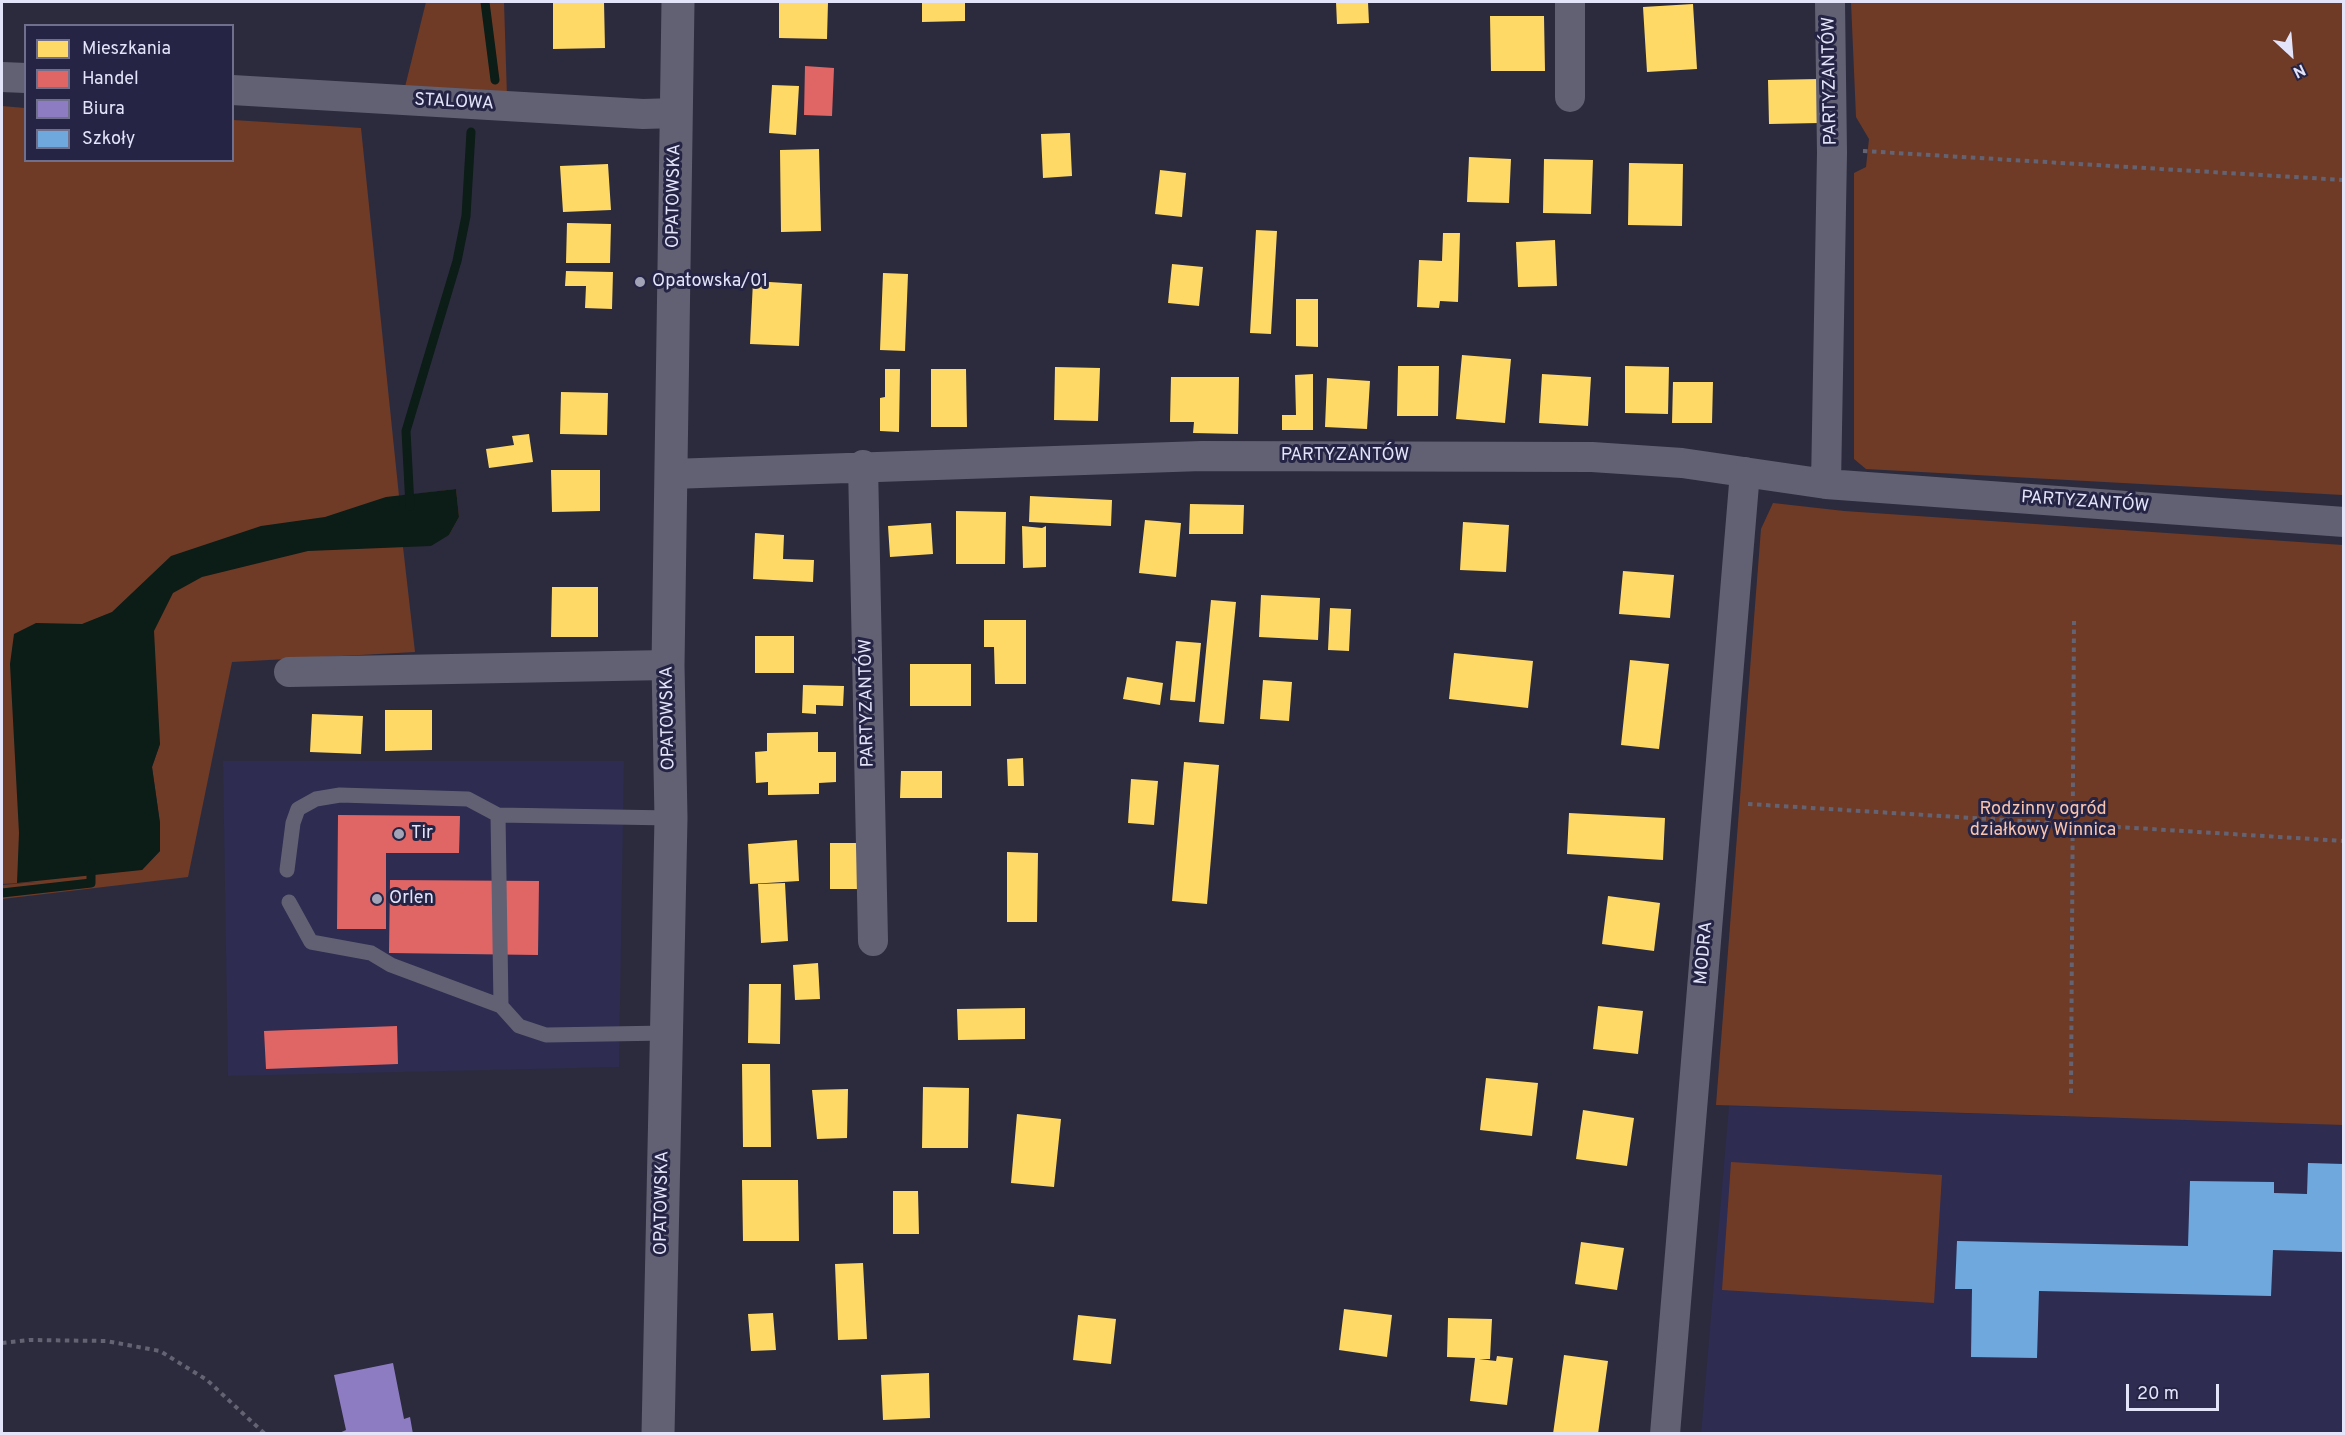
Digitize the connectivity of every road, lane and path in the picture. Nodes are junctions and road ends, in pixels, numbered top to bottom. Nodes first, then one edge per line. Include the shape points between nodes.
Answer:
1 (678, 2) edge
2 (1570, 2) edge
3 (1830, 2) edge
4 (2, 77) edge
5 (24, 78) edge
6 (234, 90) edge
7 (1570, 97) dead end
8 (676, 113) junction
9 (1832, 153) junction
10 (2343, 180) edge
11 (863, 465) junction
12 (1745, 472) junction
13 (671, 474) junction
14 (1826, 484) junction
15 (2343, 522) edge
16 (2074, 621) dead end
17 (668, 665) junction
18 (289, 672) dead end
19 (1718, 803) junction
20 (498, 815) junction
21 (671, 818) junction
22 (2072, 824) junction
23 (2343, 841) edge
24 (287, 870) dead end
25 (289, 902) dead end
26 (873, 941) dead end
27 (501, 1006) junction
28 (667, 1033) junction
29 (2071, 1093) dead end
30 (2, 1343) edge
31 (265, 1434) edge
32 (658, 1434) edge
33 (1665, 1434) edge

1 - 8 street, OPATOWSKA
2 - 7 street
3 - 9 street, PARTYZANTÓW
4 - 5 street
6 - 8 street, STALOWA
8 - 13 street, OPATOWSKA
9 - 10 path via 1867,151
9 - 14 street, PARTYZANTÓW
11 - 12 street, PARTYZANTÓW via 1202,456 1592,457
11 - 13 street, PARTYZANTÓW
11 - 26 street, PARTYZANTÓW
12 - 14 street, PARTYZANTÓW
12 - 19 street, MODRA
13 - 17 street, OPATOWSKA
14 - 15 street, PARTYZANTÓW
16 - 22 path
17 - 18 street
17 - 21 street, OPATOWSKA
19 - 22 path
19 - 33 street, MODRA
20 - 21 lane
20 - 24 lane via 468,799 340,795 316,799 298,809
20 - 27 lane
21 - 28 street, OPATOWSKA
22 - 23 path
22 - 29 path
25 - 27 lane via 311,942 371,953 391,965
27 - 28 lane via 519,1026 546,1035
28 - 32 street, OPATOWSKA
30 - 31 path via 106,1341 160,1351 207,1380

